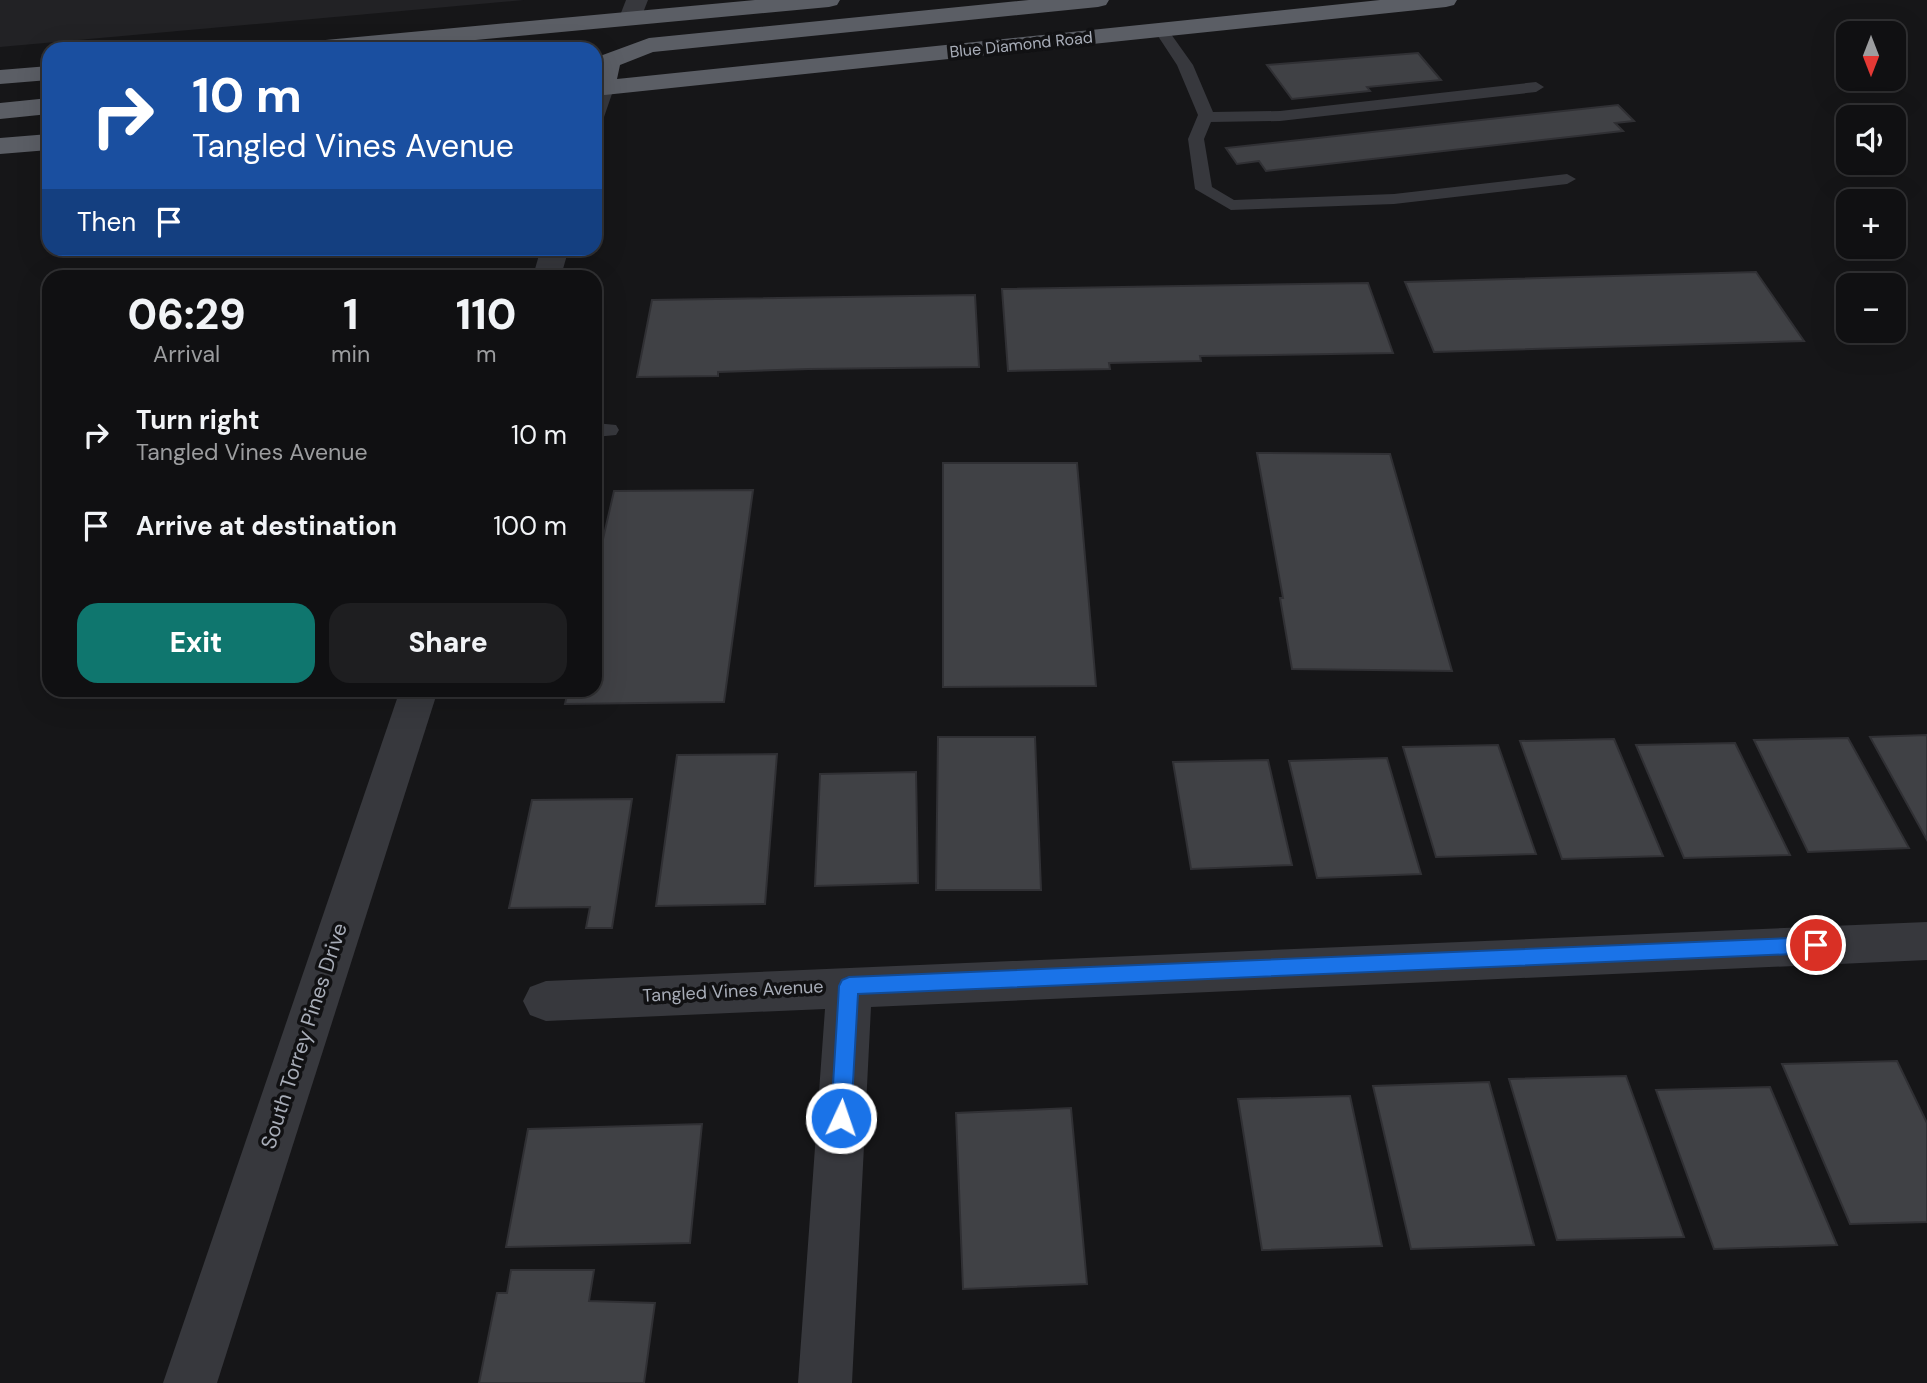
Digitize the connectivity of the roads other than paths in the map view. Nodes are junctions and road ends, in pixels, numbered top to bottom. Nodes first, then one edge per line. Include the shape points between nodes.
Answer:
1 (830, 0) edge
2 (1098, 0) edge
3 (1447, 0) edge
4 (634, 9) edge
5 (1161, 30) junction
6 (362, 42) edge
7 (577, 42) edge
8 (42, 74) edge
9 (0, 77) edge
10 (602, 81) edge
11 (1536, 87) dead end
12 (602, 95) edge
13 (42, 107) edge
14 (0, 111) edge
15 (1205, 117) junction
16 (42, 143) edge
17 (0, 146) edge
18 (1567, 179) dead end
19 (417, 697) edge
20 (1927, 941) edge
21 (849, 986) junction
22 (546, 1001) dead end
23 (190, 1383) edge
24 (825, 1383) edge

1 - 4 highway
2 - 10 highway via 649,45 609,61
3 - 5 highway, Blue Diamond Road
4 - 6 highway
4 - 7 highway via 601,35
5 - 12 highway, Blue Diamond Road
5 - 15 lane via 1185,65
8 - 9 highway
11 - 15 lane via 1280,116
13 - 14 highway
15 - 18 lane via 1196,139 1204,189 1231,205 1394,199
16 - 17 highway
19 - 23 street, South Torrey Pines Drive
20 - 21 street, Tangled Vines Avenue
21 - 22 street, Tangled Vines Avenue
21 - 24 street

